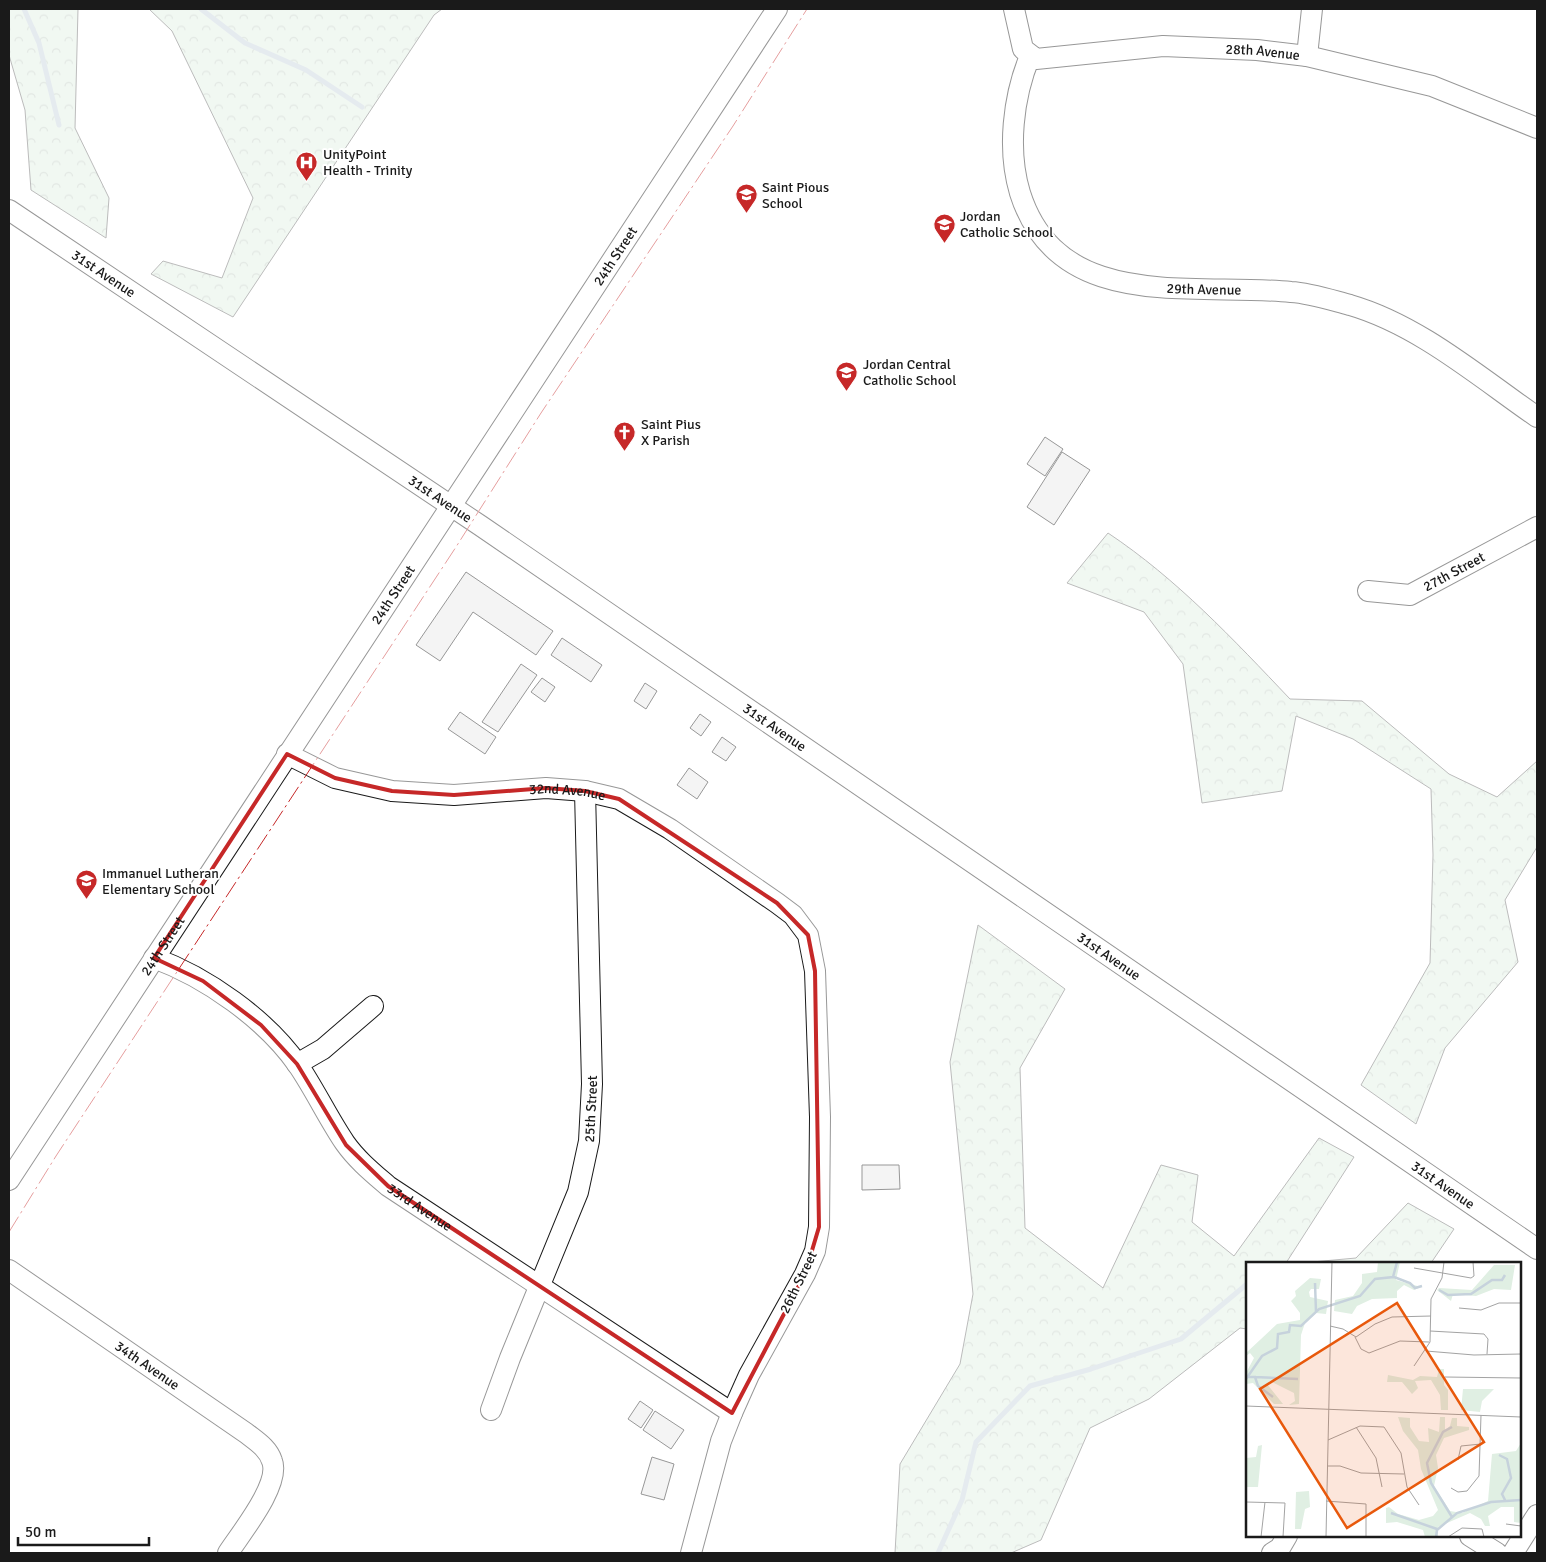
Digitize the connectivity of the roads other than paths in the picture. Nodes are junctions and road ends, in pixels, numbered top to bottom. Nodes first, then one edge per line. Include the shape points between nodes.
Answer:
1 (777, 9) edge
2 (1014, 9) edge
3 (1312, 9) edge
4 (1030, 56) junction
5 (1307, 56) junction
6 (1537, 128) edge
7 (9, 210) edge
8 (1537, 417) edge
9 (451, 506) junction
10 (1537, 527) edge
11 (1368, 591) dead end
12 (287, 754) junction
13 (585, 790) junction
14 (808, 935) joint
15 (154, 958) junction
16 (373, 1006) dead end
17 (297, 1064) junction
18 (9, 1180) edge
19 (1537, 1249) edge
20 (9, 1270) edge
21 (539, 1286) junction
22 (491, 1410) dead end
23 (732, 1413) junction
24 (1537, 1515) edge
25 (1286, 1537) edge
26 (1472, 1537) edge
27 (228, 1553) edge
28 (691, 1553) edge
29 (1272, 1553) edge
30 (1498, 1553) edge
31 (1513, 1553) edge

1 - 9 street, 24th Street
2 - 4 street via 1019,39 1023,50
3 - 5 street
4 - 5 street, 28th Avenue via 1044,60 1162,46 1257,50
4 - 8 street, 29th Avenue via 1020,86 1013,158 1031,221 1044,240 1061,255 1091,274 1126,284 1294,292 1351,306 1408,330
5 - 6 street, 28th Avenue via 1432,86
7 - 9 street, 31st Avenue
9 - 12 street, 24th Street
9 - 19 street, 31st Avenue
10 - 11 street, 27th Street via 1410,595
12 - 13 street, 32nd Avenue via 335,778 392,792 454,795 546,788
12 - 15 street, 24th Street
13 - 14 street, 32nd Avenue via 619,799 670,829 777,902 793,915
13 - 21 street, 25th Street via 592,1113 578,1192
14 - 23 street, 26th Street via 815,970 820,1126 819,1227 815,1251 805,1274
15 - 17 street, 33rd Avenue via 177,966 240,1006
15 - 18 street, 24th Street
16 - 17 street via 323,1049
17 - 21 street, 33rd Avenue via 346,1145 363,1164 388,1186
20 - 27 street, 34th Avenue via 246,1433 268,1452 274,1470 265,1497
21 - 22 street, 25th Street
21 - 23 street, 33rd Avenue
23 - 28 street, 26th Street via 721,1441
24 - 31 street
25 - 29 street via 1280,1548
26 - 30 street

